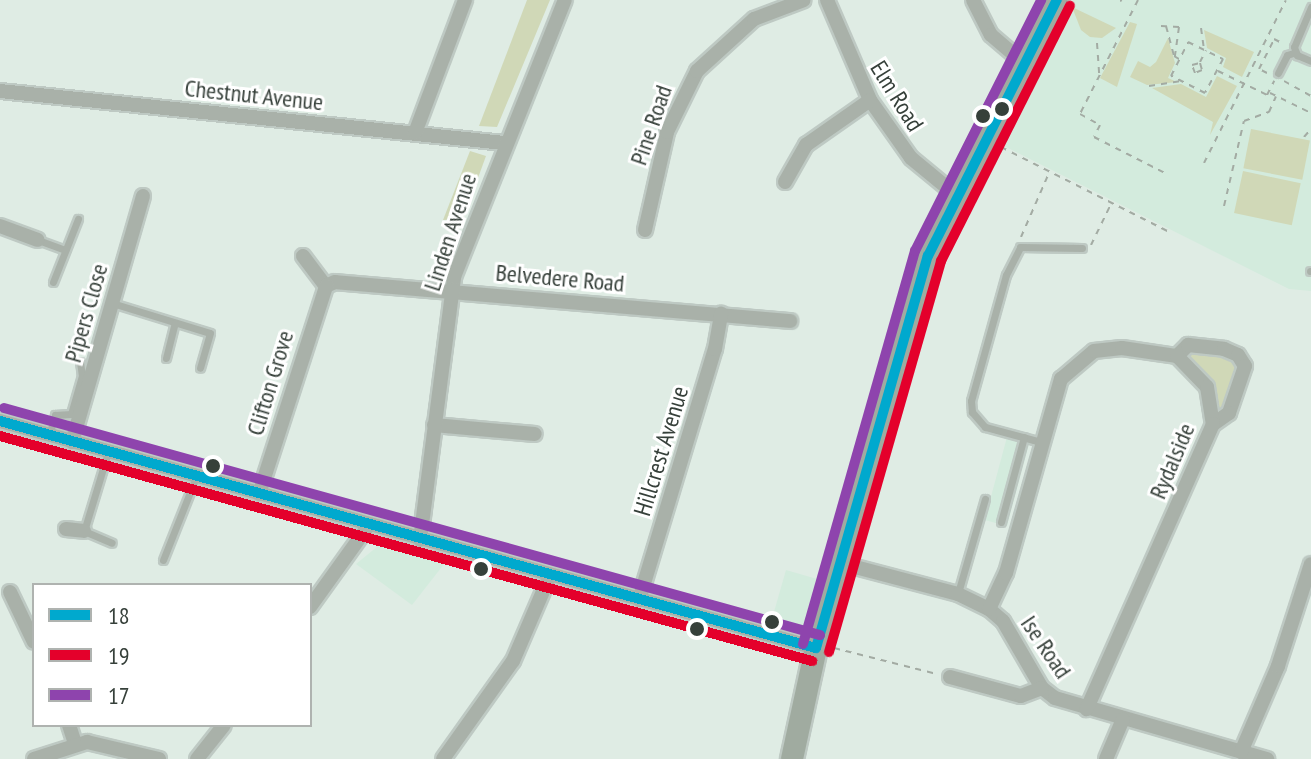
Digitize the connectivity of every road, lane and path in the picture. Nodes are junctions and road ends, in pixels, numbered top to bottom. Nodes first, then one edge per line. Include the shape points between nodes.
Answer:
1 (465, 0) edge
2 (565, 0) edge
3 (804, 0) edge
4 (827, 0) edge
5 (973, 0) edge
6 (1057, 0) edge
7 (1138, 0) edge
8 (1286, 0) edge
9 (1311, 7) edge
10 (1165, 25) junction
11 (1161, 26) dead end
12 (1201, 28) dead end
13 (1097, 43) dead end
14 (1205, 50) junction
15 (1296, 52) junction
16 (1175, 57) junction
17 (1180, 59) junction
18 (1311, 61) edge
19 (1200, 63) junction
20 (1025, 64) junction
21 (1217, 70) junction
22 (1195, 73) junction
23 (1278, 73) joint
24 (1099, 76) junction
25 (1180, 81) junction
26 (1244, 83) junction
27 (1189, 85) junction
28 (1149, 86) dead end
29 (0, 91) edge
30 (1268, 92) junction
31 (1276, 96) junction
32 (870, 100) junction
33 (1311, 113) edge
34 (1311, 129) edge
35 (415, 133) junction
36 (1304, 137) dead end
37 (504, 143) junction
38 (996, 145) dead end
39 (1204, 163) dead end
40 (1049, 172) junction
41 (1167, 174) dead end
42 (785, 182) dead end
43 (956, 195) junction
44 (143, 196) dead end
45 (1112, 203) junction
46 (1224, 206) dead end
47 (1, 219) edge
48 (78, 219) dead end
49 (645, 230) dead end
50 (1169, 232) dead end
51 (38, 240) joint
52 (1020, 247) junction
53 (1082, 248) joint
54 (65, 250) junction
55 (303, 256) dead end
56 (53, 282) dead end
57 (326, 286) junction
58 (451, 291) junction
59 (112, 303) junction
60 (721, 314) junction
61 (790, 321) dead end
62 (175, 323) junction
63 (1177, 356) junction
64 (166, 358) dead end
65 (80, 362) dead end
66 (200, 368) dead end
67 (0, 421) edge
68 (1213, 424) junction
69 (434, 425) junction
70 (535, 434) dead end
71 (49, 435) junction
72 (1024, 437) junction
73 (72, 442) junction
74 (1041, 442) junction
75 (108, 452) junction
76 (196, 477) junction
77 (259, 494) junction
78 (985, 499) dead end
79 (1001, 522) dead end
80 (369, 525) junction
81 (66, 529) dead end
82 (84, 531) junction
83 (420, 540) junction
84 (112, 543) dead end
85 (163, 560) dead end
86 (840, 563) junction
87 (1311, 564) edge
88 (550, 575) junction
89 (10, 592) dead end
90 (958, 594) junction
91 (639, 600) junction
92 (312, 604) edge
93 (989, 609) junction
94 (32, 638) edge
95 (823, 647) junction
96 (950, 677) joint
97 (1042, 688) junction
98 (1087, 709) junction
99 (1123, 719) junction
100 (70, 727) edge
101 (222, 727) edge
102 (75, 744) junction
103 (1241, 752) junction
104 (34, 759) edge
105 (159, 759) edge
106 (197, 759) edge
107 (443, 759) edge
108 (792, 759) edge
109 (1106, 759) edge
110 (1267, 759) edge

1 - 35 street
2 - 37 street, Linden Avenue
3 - 49 street, Pine Road via 754,19 697,71 667,132
4 - 32 street, Elm Road
5 - 20 street via 991,35
6 - 20 main road
7 - 24 path
8 - 26 path
9 - 15 lane
10 - 11 path
10 - 16 path
10 - 16 path via 1179,27
12 - 14 path
13 - 24 path
14 - 17 path via 1188,42
14 - 19 path
14 - 21 path via 1223,59
15 - 18 lane
15 - 23 lane via 1287,55
16 - 17 path
17 - 25 path via 1171,76
19 - 22 path via 1202,70
19 - 22 path via 1192,65
20 - 43 main road
21 - 26 path
21 - 27 path via 1205,93
22 - 27 path
23 - 30 path
24 - 41 path via 1080,114 1100,125 1094,137
25 - 27 path
25 - 28 path
26 - 30 path
26 - 39 path
29 - 35 street, Chestnut Avenue
30 - 31 path
31 - 33 path
31 - 46 path via 1269,112 1244,121
32 - 42 street via 806,145
32 - 43 street, Elm Road via 911,158
34 - 36 path
35 - 37 street, Chestnut Avenue
37 - 58 street, Linden Avenue
38 - 40 path
40 - 45 path
40 - 52 path
43 - 86 main road via 918,286
44 - 59 street, Pipers Close
45 - 50 path
45 - 53 path via 1090,249
47 - 51 street
48 - 54 lane
51 - 54 lane
52 - 53 lane
52 - 72 lane via 1006,275 971,401 979,423
54 - 56 lane
55 - 57 street
57 - 58 street, Belvedere Road via 335,282
57 - 77 street, Clifton Grove
58 - 60 street, Belvedere Road
58 - 69 street, Linden Avenue
59 - 62 lane
59 - 73 street, Pipers Close
60 - 61 street, Belvedere Road
60 - 91 street, Hillcrest Avenue
62 - 64 lane
62 - 66 lane via 210,333
63 - 68 street, Rydalside via 1207,387
63 - 68 street via 1188,345 1224,349 1238,355 1245,366 1229,413
63 - 74 street via 1122,348 1081,357 1061,379
65 - 71 lane via 82,376 71,414 55,415
67 - 71 street
68 - 98 street, Rydalside
69 - 70 street
69 - 83 street, Linden Avenue
71 - 73 street
72 - 74 lane
72 - 79 lane
73 - 75 street
74 - 93 street via 1006,573
75 - 76 street
75 - 82 lane
76 - 77 street
76 - 85 lane
77 - 80 street
78 - 90 lane
80 - 83 street
80 - 92 street
81 - 82 street
82 - 84 lane
83 - 88 street
86 - 90 street, Ise Road
86 - 95 main road
87 - 103 street via 1278,666
88 - 91 street
88 - 107 street via 513,661
89 - 94 street
90 - 93 street, Ise Road
91 - 95 street
93 - 97 street, Ise Road via 1003,621
95 - 96 path
95 - 108 main road
96 - 97 street via 1021,696
97 - 98 street, Ise Road
98 - 99 street, Ise Road
99 - 103 street, Ise Road
99 - 109 street
100 - 102 street
101 - 106 street
102 - 104 street
102 - 105 street via 102,743
103 - 110 street, Ise Road

